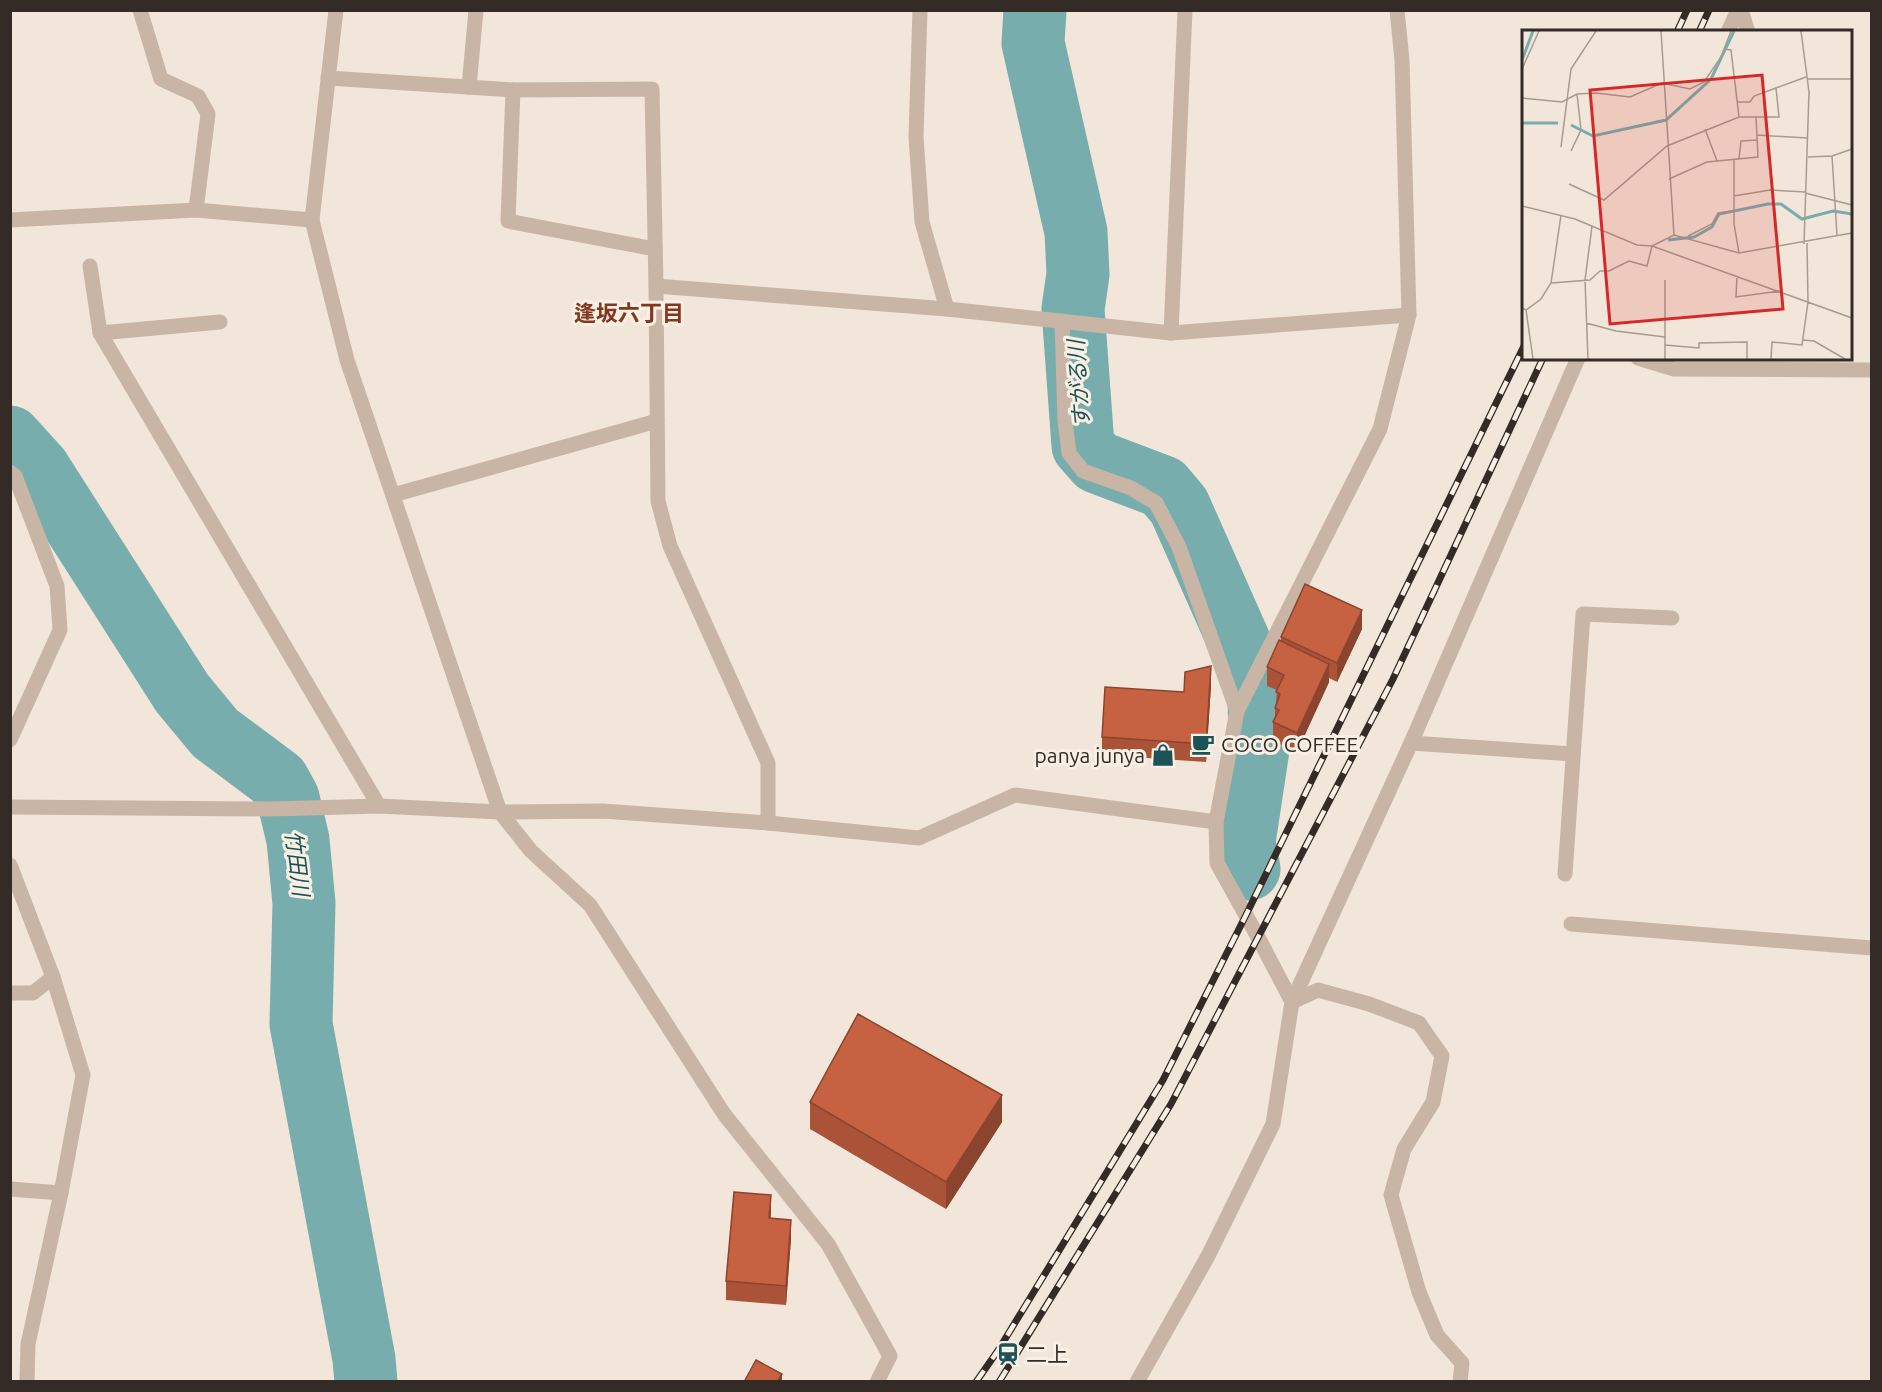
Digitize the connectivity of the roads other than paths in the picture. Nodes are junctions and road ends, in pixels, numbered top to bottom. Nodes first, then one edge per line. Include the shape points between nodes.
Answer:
1 (140, 10) edge
2 (336, 10) edge
3 (476, 10) edge
4 (920, 10) edge
5 (1185, 10) edge
6 (1397, 10) edge
7 (1739, 10) edge
8 (1729, 30) edge
9 (1747, 30) edge
10 (328, 78) junction
11 (469, 87) junction
12 (513, 90) junction
13 (196, 210) junction
14 (10, 220) edge
15 (312, 220) junction
16 (655, 249) junction
17 (90, 266) dead end
18 (656, 286) junction
19 (947, 309) junction
20 (1409, 315) junction
21 (220, 322) dead end
22 (1071, 322) junction
23 (100, 333) junction
24 (1171, 333) junction
25 (1577, 360) edge
26 (1645, 360) edge
27 (1759, 364) edge
28 (1872, 370) edge
29 (657, 421) junction
30 (10, 472) edge
31 (393, 495) junction
32 (1672, 618) dead end
33 (1237, 711) junction
34 (10, 740) edge
35 (1411, 743) junction
36 (1573, 753) junction
37 (379, 806) junction
38 (10, 807) edge
39 (500, 812) junction
40 (1216, 822) junction
41 (768, 823) junction
42 (10, 865) edge
43 (1564, 874) dead end
44 (1571, 924) dead end
45 (1872, 948) edge
46 (53, 977) junction
47 (10, 993) edge
48 (1292, 1002) junction
49 (10, 1189) edge
50 (61, 1192) junction
51 (27, 1382) edge
52 (877, 1382) edge
53 (1137, 1382) edge
54 (1460, 1382) edge

1 - 13 street via 160,79 198,96 208,114
2 - 10 street
3 - 11 street
4 - 19 street via 916,138 922,222
5 - 24 street
6 - 20 street via 1402,60
7 - 8 street
7 - 9 street
10 - 11 street
10 - 15 street
11 - 12 street
12 - 16 street via 508,220
12 - 16 street via 652,89
13 - 14 street
13 - 15 street
15 - 31 street via 347,360
16 - 18 street
17 - 23 street
18 - 19 street
18 - 29 street
19 - 22 street
20 - 24 street
20 - 33 street via 1380,429
21 - 23 street
22 - 24 street
22 - 33 street via 1065,421 1069,453 1083,471 1131,488 1156,503 1179,546
23 - 37 street
25 - 35 street
26 - 27 street via 1674,369
27 - 28 street
29 - 31 street
29 - 41 street via 657,501 670,546 768,763
30 - 34 street via 15,476 57,586 60,630
31 - 39 street
32 - 36 street via 1583,614
33 - 40 street
35 - 36 street
35 - 48 street
36 - 43 street
37 - 38 street
37 - 39 street
39 - 41 street via 603,811
39 - 52 street via 531,850 590,905 724,1114 828,1244 890,1356
40 - 41 street via 1015,795 919,837
40 - 48 street via 1216,863
42 - 46 street
44 - 45 street
46 - 47 street via 33,993
46 - 50 street via 83,1075
48 - 53 street via 1273,1124 1208,1256
48 - 54 street via 1318,990 1369,1004 1419,1023 1442,1056 1433,1102 1404,1149 1391,1195 1419,1292 1437,1335 1461,1364
49 - 50 street
50 - 51 street via 28,1344

